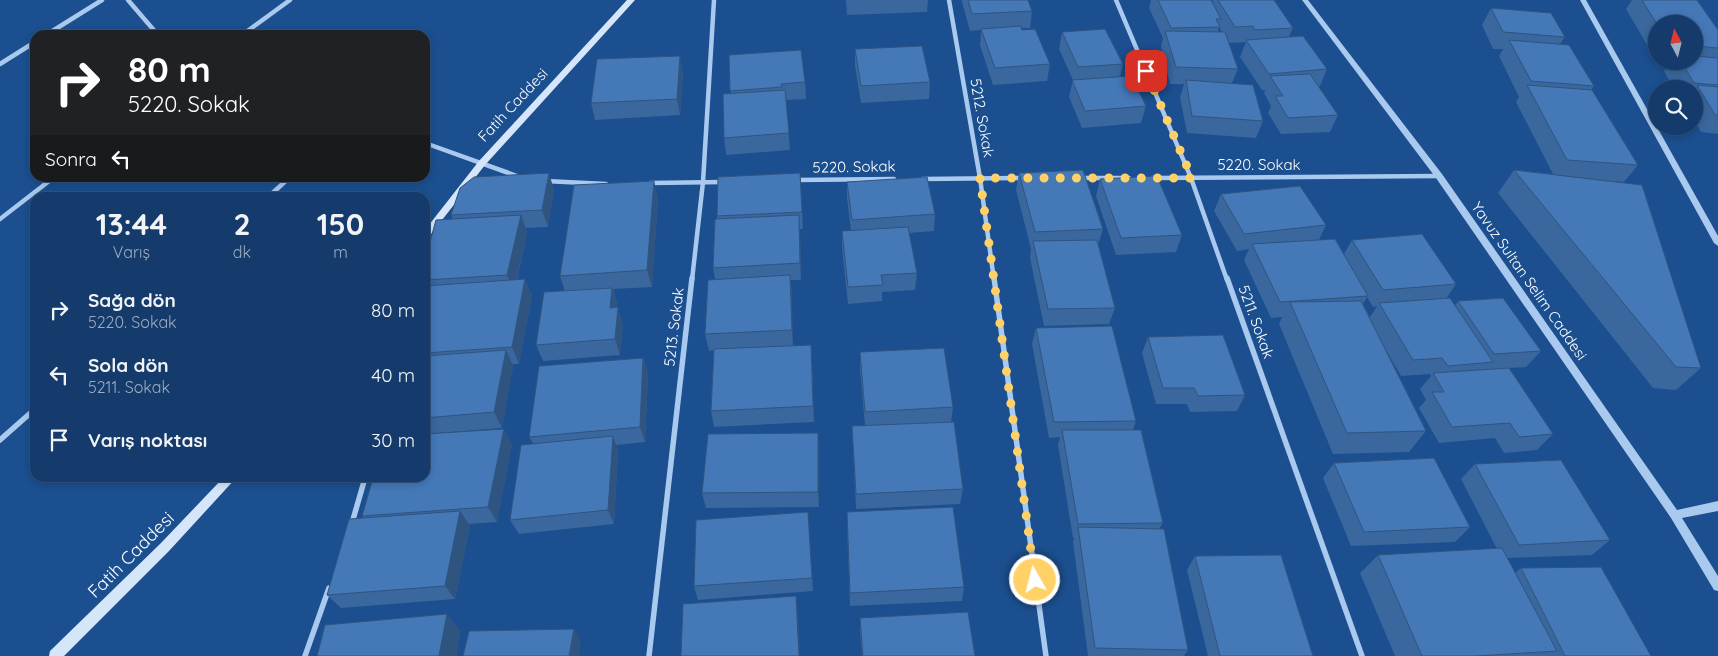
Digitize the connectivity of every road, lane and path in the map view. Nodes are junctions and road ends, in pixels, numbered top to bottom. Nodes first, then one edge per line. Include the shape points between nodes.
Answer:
1 (102, 0) edge
2 (128, 0) edge
3 (290, 0) edge
4 (631, 0) edge
5 (714, 0) edge
6 (949, 0) edge
7 (1116, 0) edge
8 (1305, 0) edge
9 (1584, 0) edge
10 (54, 30) edge
11 (154, 30) edge
12 (249, 30) edge
13 (30, 45) edge
14 (0, 64) edge
15 (430, 145) edge
16 (482, 163) junction
17 (1439, 176) junction
18 (526, 178) edge
19 (980, 178) junction
20 (1028, 178) edge
21 (1076, 178) edge
22 (1134, 178) edge
23 (1144, 178) edge
24 (1192, 178) junction
25 (901, 179) edge
26 (911, 179) edge
27 (543, 180) edge
28 (792, 180) edge
29 (733, 181) edge
30 (49, 182) edge
31 (285, 182) edge
32 (703, 182) junction
33 (648, 183) edge
34 (612, 184) edge
35 (36, 192) edge
36 (274, 192) edge
37 (30, 196) edge
38 (0, 219) edge
39 (430, 230) edge
40 (1718, 243) edge
41 (30, 413) edge
42 (0, 440) edge
43 (226, 482) edge
44 (364, 482) edge
45 (1718, 506) edge
46 (1675, 515) junction
47 (351, 528) edge
48 (331, 583) edge
49 (1718, 586) edge
50 (55, 656) edge
51 (305, 656) edge
52 (648, 656) edge
53 (1046, 656) edge
54 (1362, 656) edge

1 - 10 street
2 - 11 street
3 - 12 street
4 - 16 main road, Fatih Caddesi
5 - 32 street, 5213. Sokak
6 - 19 street, 5212. Sokak
7 - 24 street, 5211. Sokak
8 - 17 street, Yavuz Sultan Selim Caddesi
9 - 40 street
13 - 14 street
15 - 16 street
16 - 18 street
16 - 39 main road, Fatih Caddesi
17 - 24 street, 5220. Sokak
17 - 46 street, Yavuz Sultan Selim Caddesi
19 - 20 street, 5220. Sokak
19 - 26 street, 5220. Sokak
19 - 53 street, 5212. Sokak
21 - 22 street
23 - 24 street, 5220. Sokak
24 - 54 street, 5211. Sokak
25 - 28 street, 5220. Sokak
27 - 34 street
29 - 32 street
30 - 35 street
31 - 36 street
32 - 33 street
32 - 52 street, 5213. Sokak
37 - 38 street
41 - 42 street
43 - 50 main road, Fatih Caddesi
44 - 47 street
45 - 46 street
46 - 49 street, Yavuz Sultan Selim Caddesi
48 - 51 street

